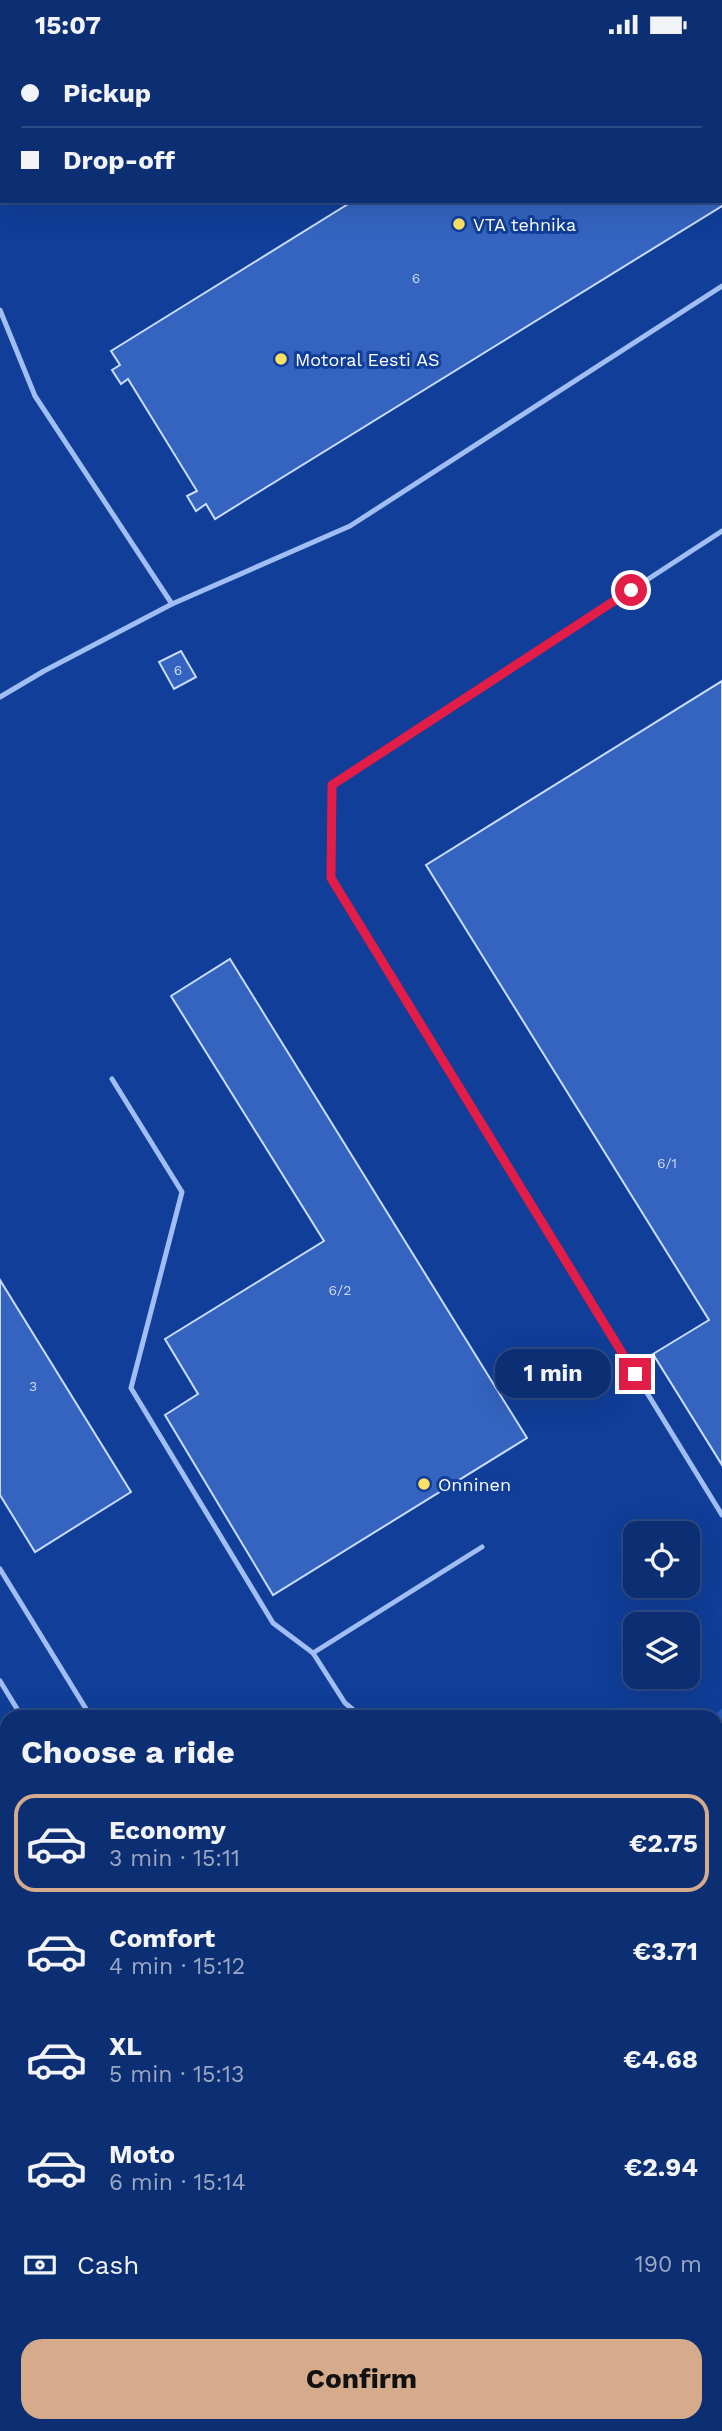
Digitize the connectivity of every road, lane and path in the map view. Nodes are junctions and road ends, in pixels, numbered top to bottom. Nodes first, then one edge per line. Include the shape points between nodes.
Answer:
1 (722, 286) edge
2 (0, 310) edge
3 (722, 530) edge
4 (172, 604) junction
5 (0, 697) edge
6 (112, 1079) dead end
7 (722, 1515) edge
8 (482, 1547) dead end
9 (0, 1569) edge
10 (313, 1653) junction
11 (0, 1681) edge
12 (18, 1710) edge
13 (87, 1710) edge
14 (354, 1710) edge

1 - 4 lane via 351,526
2 - 4 lane via 36,396
3 - 7 lane via 332,785 331,878
4 - 5 lane
6 - 10 lane via 182,1192 131,1388 273,1623
8 - 10 lane
9 - 13 lane
10 - 14 lane
11 - 12 lane

